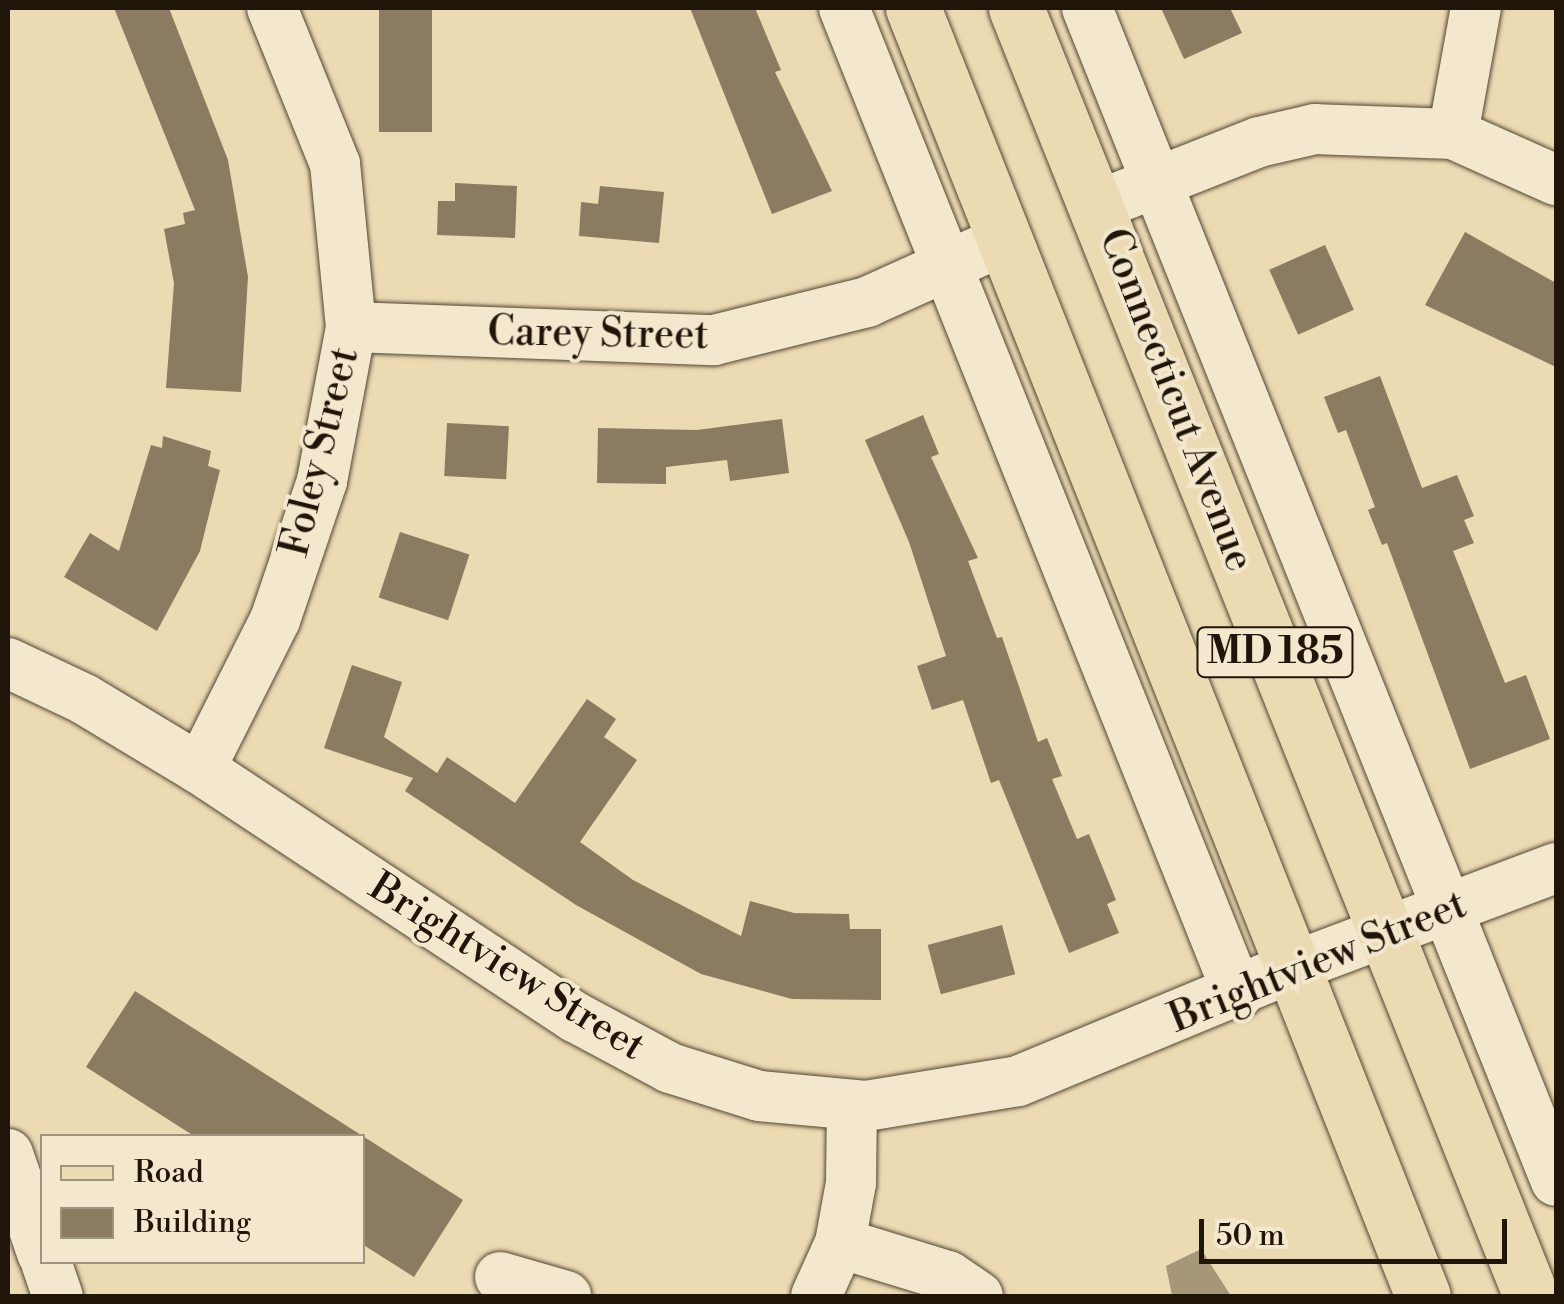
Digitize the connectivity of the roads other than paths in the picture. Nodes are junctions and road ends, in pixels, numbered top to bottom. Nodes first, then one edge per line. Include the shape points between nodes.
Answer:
1 (272, 8) edge
2 (844, 8) edge
3 (913, 8) edge
4 (1016, 8) edge
5 (1086, 8) edge
6 (1476, 8) edge
7 (1454, 134) junction
8 (1556, 180) edge
9 (1158, 184) junction
10 (1099, 205) junction
11 (1007, 238) junction
12 (949, 266) junction
13 (350, 327) junction
14 (8, 662) edge
15 (200, 769) junction
16 (1556, 868) edge
17 (1449, 909) junction
18 (1385, 933) junction
19 (1295, 966) junction
20 (1238, 994) junction
21 (852, 1104) junction
22 (8, 1154) edge
23 (1556, 1181) edge
24 (840, 1243) junction
25 (40, 1247) edge
26 (47, 1264) edge
27 (500, 1277) dead end
28 (58, 1296) edge
29 (566, 1296) edge
30 (816, 1296) edge
31 (978, 1296) edge
32 (1423, 1296) edge
33 (1531, 1296) edge

1 - 13 street, Foley Street via 336,164
2 - 12 street
3 - 11 main road, MD 185
4 - 10 main road, Connecticut Avenue / MD 185
5 - 9 street
6 - 7 street
7 - 8 street
7 - 9 street via 1315,129 1259,142
9 - 10 street
9 - 17 street
10 - 18 main road, Connecticut Avenue / MD 185
11 - 12 street, Carey Street
11 - 19 main road, MD 185
12 - 13 street, Carey Street via 868,302 714,340
12 - 20 street
13 - 15 street, Foley Street via 322,480 275,620
14 - 15 street, Brightview Street
15 - 21 street, Brightview Street via 576,1017 670,1068 759,1096
16 - 17 street, Brightview Street
17 - 18 street, Brightview Street
17 - 23 street
18 - 19 street, Brightview Street
18 - 33 main road, Connecticut Avenue / MD 185
19 - 20 street, Brightview Street
19 - 32 main road, MD 185
20 - 21 street, Brightview Street via 1018,1081
21 - 24 street
22 - 25 street
24 - 30 street
24 - 31 street via 948,1276
26 - 28 street
27 - 29 street

